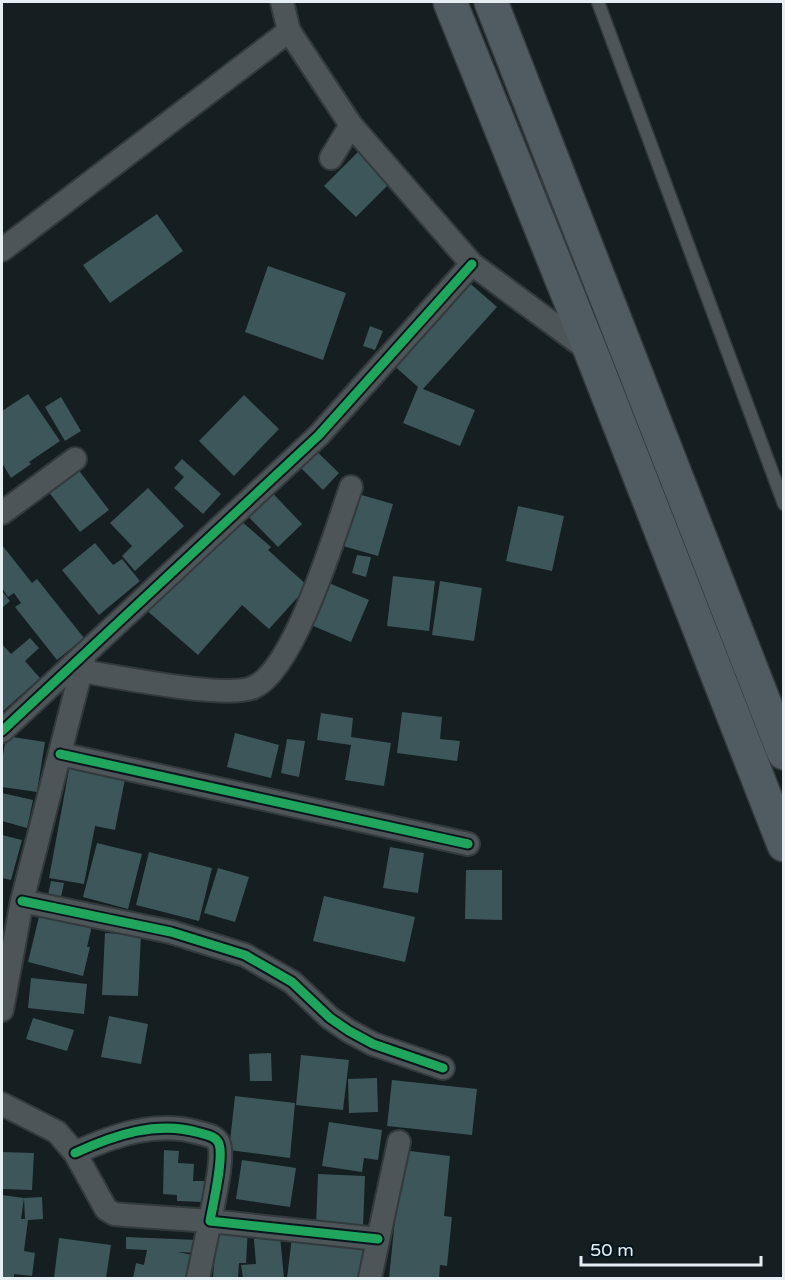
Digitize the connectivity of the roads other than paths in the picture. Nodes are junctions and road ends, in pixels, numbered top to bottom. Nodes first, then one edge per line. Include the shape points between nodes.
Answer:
1 (282, 2) edge
2 (450, 2) edge
3 (490, 2) edge
4 (598, 2) edge
5 (289, 31) junction
6 (351, 125) junction
7 (331, 158) dead end
8 (2, 249) edge
9 (472, 264) junction
10 (591, 352) junction
11 (75, 459) dead end
12 (351, 487) dead end
13 (783, 504) edge
14 (2, 513) edge
15 (84, 661) junction
16 (2, 731) edge
17 (783, 753) edge
18 (60, 754) junction
19 (468, 844) dead end
20 (783, 844) edge
21 (22, 901) junction
22 (2, 1007) edge
23 (443, 1068) dead end
24 (2, 1104) edge
25 (399, 1142) dead end
26 (75, 1153) junction
27 (210, 1221) junction
28 (378, 1239) junction
29 (198, 1278) edge
30 (370, 1278) edge

1 - 5 street
2 - 10 highway
3 - 17 highway
4 - 13 lane
5 - 6 street
5 - 8 street
6 - 7 street
6 - 9 street
9 - 10 street
9 - 15 street via 319,435
10 - 20 highway
11 - 14 street
12 - 15 street via 308,609 280,661 254,688 208,690
15 - 16 street
15 - 18 street
18 - 19 street
18 - 21 street
21 - 22 street
21 - 23 street via 171,932 245,955 292,982 349,1031 373,1044
24 - 26 street via 57,1132
25 - 28 street
26 - 27 street via 102,1204 114,1214
26 - 27 street via 121,1134 145,1129 212,1136 218,1143 220,1158
27 - 28 street
27 - 29 street
28 - 30 street

